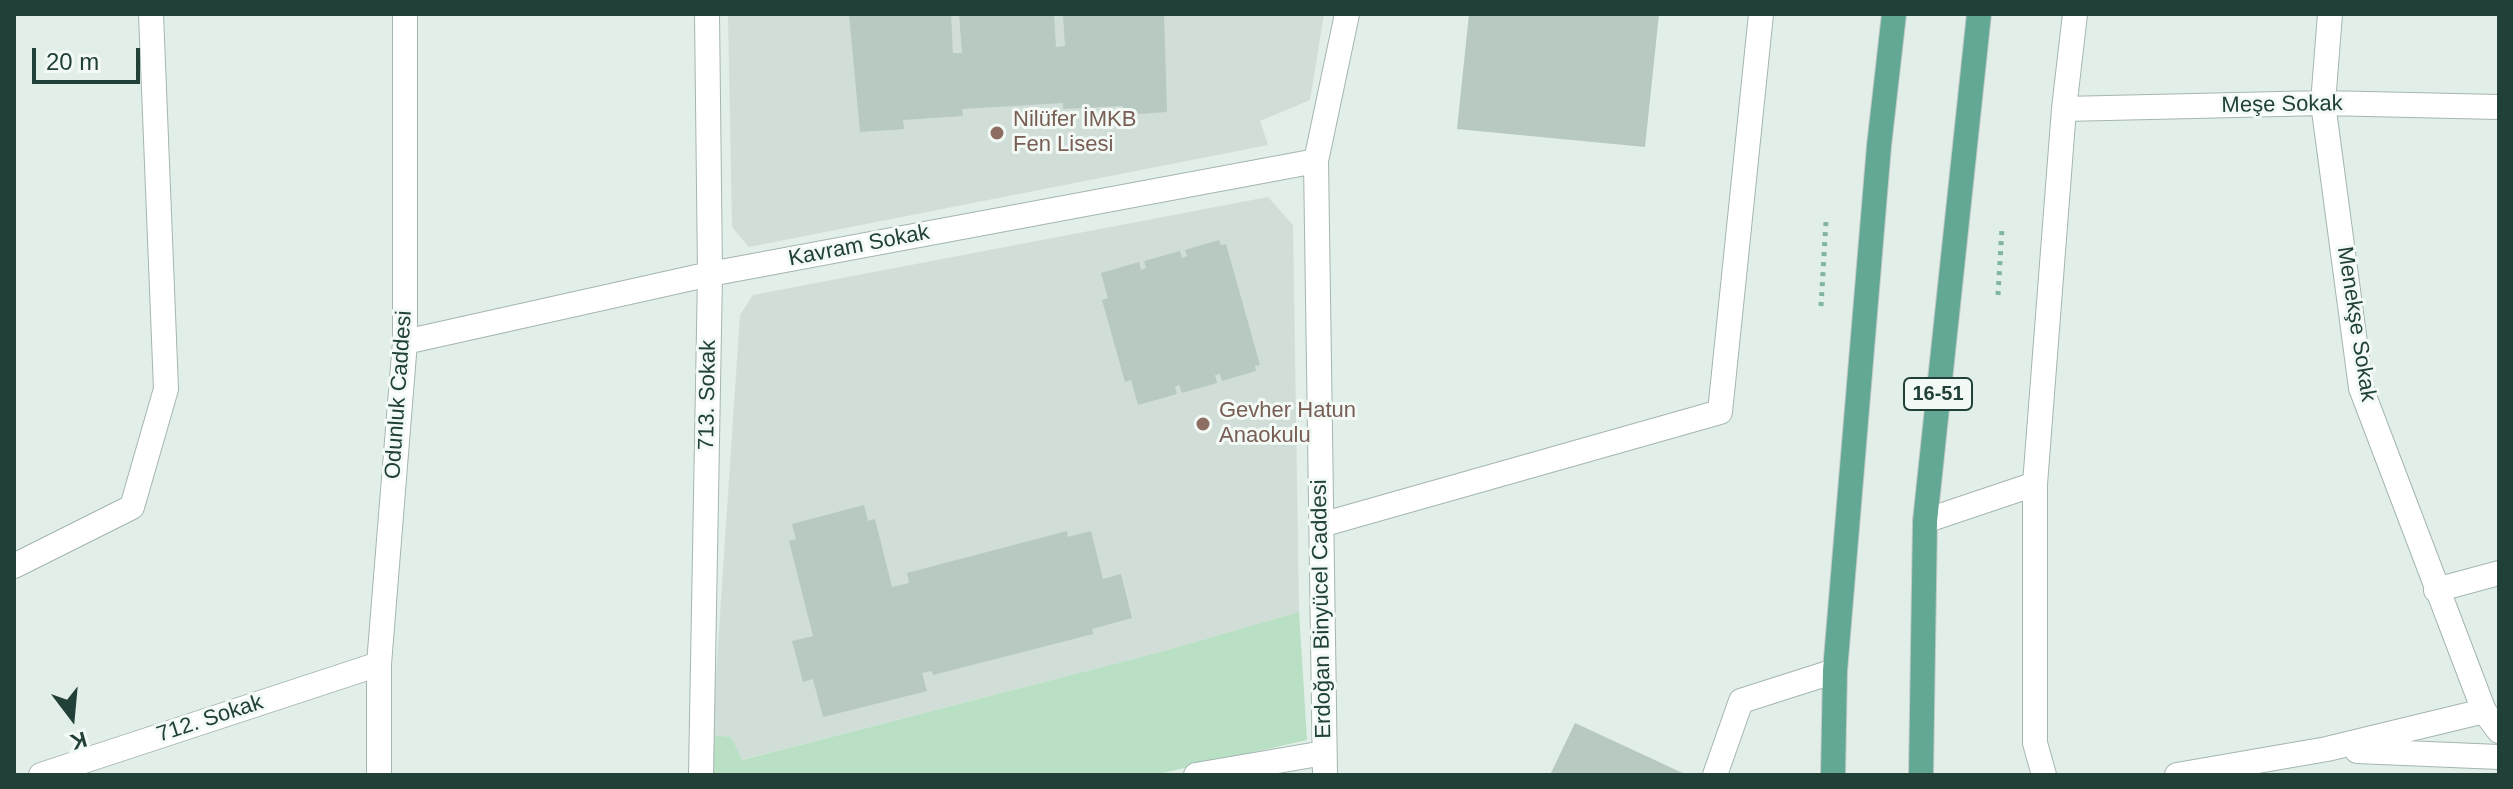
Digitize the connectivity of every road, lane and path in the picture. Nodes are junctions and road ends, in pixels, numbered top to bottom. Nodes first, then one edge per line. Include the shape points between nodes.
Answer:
1 (151, 14) edge
2 (405, 14) edge
3 (707, 14) edge
4 (1347, 14) edge
5 (1761, 14) edge
6 (1894, 14) edge
7 (1979, 14) edge
8 (2075, 14) edge
9 (2330, 14) edge
10 (2323, 103) junction
11 (2499, 107) edge
12 (2064, 109) junction
13 (1316, 161) junction
14 (1826, 221) dead end
15 (2002, 228) dead end
16 (710, 274) junction
17 (1998, 295) dead end
18 (1821, 306) dead end
19 (405, 342) junction
20 (2035, 484) junction
21 (1925, 521) junction
22 (1321, 525) junction
23 (14, 566) edge
24 (2499, 573) edge
25 (2436, 590) junction
26 (379, 664) junction
27 (1835, 671) junction
28 (2484, 711) junction
29 (2499, 731) edge
30 (2327, 749) junction
31 (2499, 757) edge
32 (1324, 764) edge
33 (41, 775) edge
34 (379, 775) edge
35 (701, 775) edge
36 (1196, 775) edge
37 (1715, 775) edge
38 (1833, 775) edge
39 (1921, 775) edge
40 (2044, 775) edge
41 (2177, 775) edge

1 - 23 street via 166,389 132,507
2 - 19 street, Odunluk Caddesi
3 - 16 street, 713. Sokak
4 - 13 street, Erdoğan Binyücel Caddesi
5 - 22 street via 1720,412
6 - 27 main road
7 - 21 main road, 16-51
8 - 12 street
9 - 10 street, Menekşe Sokak
10 - 11 street, Meşe Sokak
10 - 12 street, Meşe Sokak
10 - 25 street, Menekşe Sokak via 2361,388
12 - 20 street
13 - 16 street, Kavram Sokak
13 - 22 street, Erdoğan Binyücel Caddesi
14 - 18 path
15 - 17 path
16 - 19 street, Kavram Sokak
16 - 35 street, 713. Sokak
19 - 26 street, Odunluk Caddesi
20 - 21 street
20 - 40 street via 2035,743
21 - 39 main road, 16-51
22 - 32 street, Erdoğan Binyücel Caddesi
24 - 25 street
25 - 28 street, Menekşe Sokak
26 - 33 street, 712. Sokak
26 - 34 street, Odunluk Caddesi
27 - 37 street via 1741,701
27 - 38 main road
28 - 29 street, Menekşe Sokak
28 - 30 street
30 - 31 street
30 - 41 street
32 - 36 street

